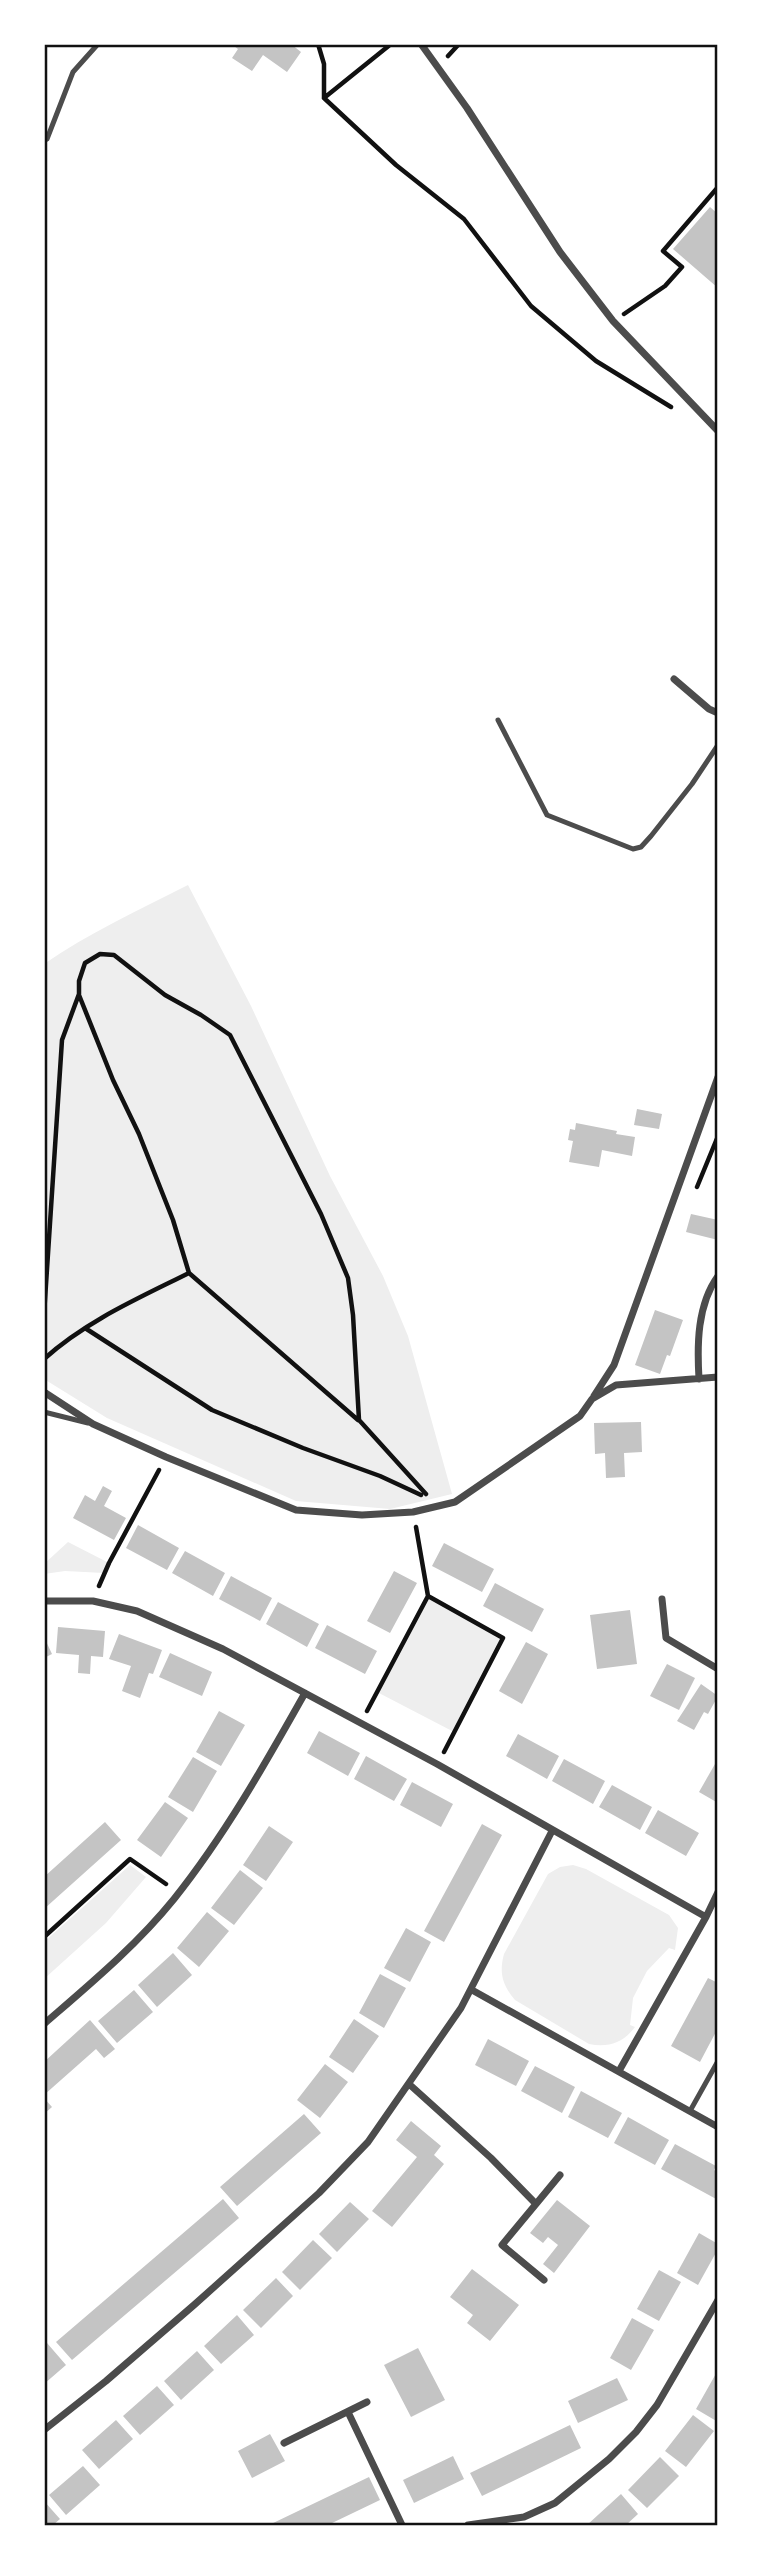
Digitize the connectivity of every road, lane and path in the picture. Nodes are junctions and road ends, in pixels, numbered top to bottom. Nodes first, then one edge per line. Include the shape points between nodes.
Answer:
1 (98, 44) edge
2 (318, 44) edge
3 (391, 44) edge
4 (421, 44) edge
5 (324, 98) junction
6 (44, 141) edge
7 (718, 187) edge
8 (613, 321) junction
9 (675, 408) dead end
10 (718, 431) edge
11 (674, 679) dead end
12 (718, 713) edge
13 (498, 719) dead end
14 (718, 745) edge
15 (79, 994) junction
16 (718, 1077) edge
17 (189, 1273) junction
18 (718, 1276) edge
19 (44, 1315) edge
20 (85, 1328) junction
21 (44, 1359) edge
22 (718, 1377) edge
23 (699, 1379) junction
24 (44, 1392) edge
25 (592, 1399) junction
26 (44, 1412) edge
27 (359, 1420) junction
28 (93, 1424) junction
29 (166, 1457) junction
30 (413, 1512) junction
31 (428, 1596) junction
32 (662, 1599) dead end
33 (44, 1601) edge
34 (93, 1601) junction
35 (718, 1669) edge
36 (305, 1693) junction
37 (360, 1724) junction
38 (437, 1764) junction
39 (552, 1831) junction
40 (718, 1892) edge
41 (178, 1893) junction
42 (706, 1917) junction
43 (44, 1937) edge
44 (472, 1990) junction
45 (44, 2024) edge
46 (718, 2061) edge
47 (618, 2071) junction
48 (408, 2084) junction
49 (690, 2111) junction
50 (718, 2127) edge
51 (560, 2175) dead end
52 (536, 2204) junction
53 (544, 2280) dead end
54 (718, 2300) edge
55 (367, 2402) dead end
56 (348, 2412) junction
57 (44, 2430) edge
58 (284, 2443) dead end
59 (402, 2525) edge
60 (468, 2525) edge

1 - 6 lane via 73,72
2 - 5 path via 324,64
3 - 5 path
4 - 8 street via 560,252
5 - 9 path via 396,165 464,219 531,306 596,361
7 - 8 path via 663,251 682,267 665,286
8 - 10 street
11 - 12 street
13 - 14 lane via 547,815 633,849 651,836
15 - 17 path via 149,1159
15 - 19 path via 62,1040
15 - 27 path via 85,963 100,954 114,956 165,995 230,1035 321,1214 348,1278
16 - 25 street via 614,1365
17 - 20 path
17 - 27 path
18 - 23 street via 709,1288 701,1322
20 - 21 path
20 - 27 path via 212,1410 430,1500
22 - 23 street
23 - 25 street via 616,1385
24 - 28 street
25 - 30 street via 580,1416 455,1502
26 - 28 lane
28 - 29 street
29 - 30 street via 296,1510 362,1515
29 - 34 path
30 - 31 path
31 - 37 path
31 - 38 path via 503,1639
32 - 35 street via 666,1638
33 - 34 street
34 - 36 street via 169,1625
36 - 37 street
36 - 41 street via 236,1813
37 - 38 street
38 - 39 street
39 - 42 street
39 - 44 street
40 - 42 street
41 - 43 path via 130,1860
41 - 45 street via 137,1940
42 - 47 street
44 - 47 street
44 - 48 street
46 - 49 lane
47 - 49 street
48 - 52 street
48 - 57 street via 368,2142 319,2193
49 - 50 street
51 - 52 street
52 - 53 street via 502,2245
54 - 60 street via 657,2405 610,2459 555,2503 524,2517
55 - 56 street
56 - 58 street
56 - 59 street

